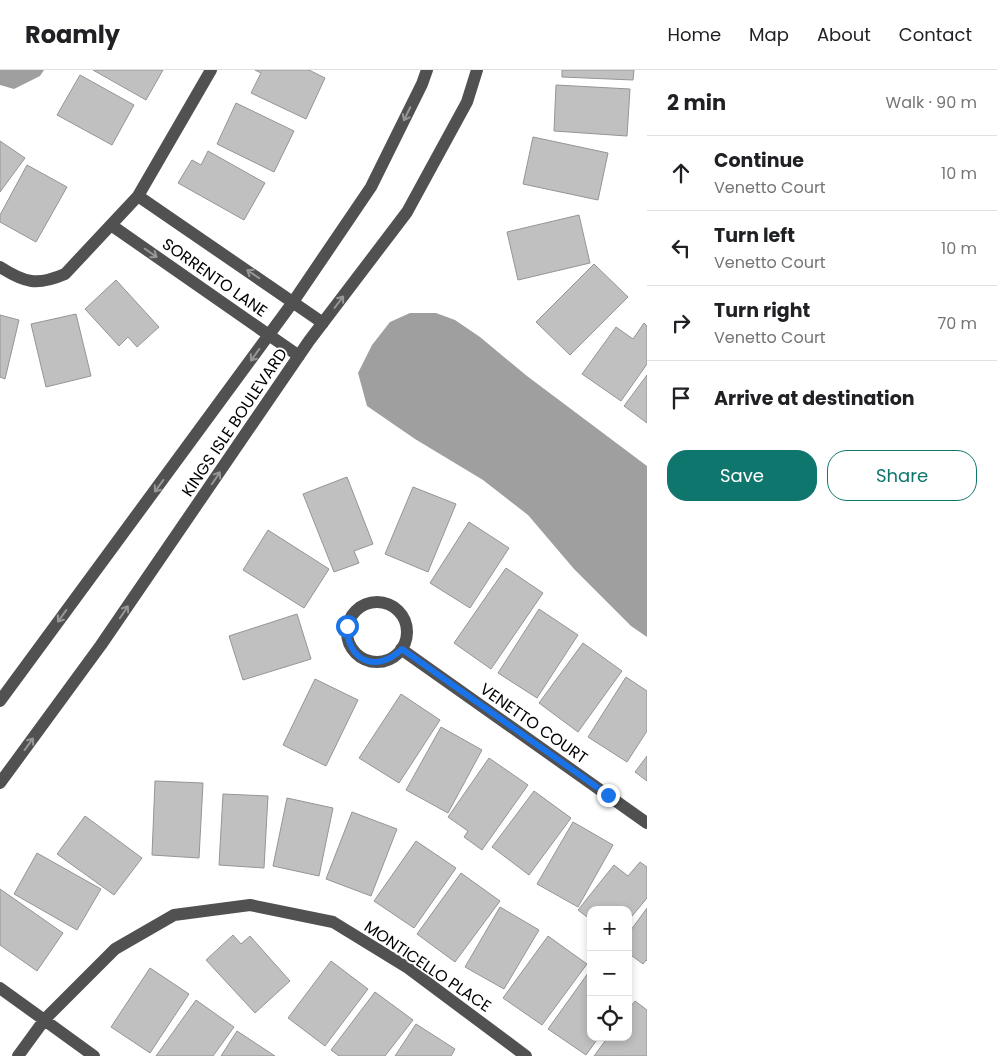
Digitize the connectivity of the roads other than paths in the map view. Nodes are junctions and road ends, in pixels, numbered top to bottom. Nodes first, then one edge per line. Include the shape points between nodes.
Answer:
1 (211, 70) edge
2 (427, 70) edge
3 (477, 70) edge
4 (138, 196) junction
5 (111, 225) junction
6 (0, 267) edge
7 (293, 302) junction
8 (324, 323) junction
9 (269, 335) junction
10 (299, 356) junction
11 (402, 649) junction
12 (0, 701) edge
13 (0, 783) edge
14 (647, 823) edge
15 (0, 988) edge
16 (45, 1020) junction
17 (18, 1056) edge
18 (94, 1056) edge
19 (526, 1056) edge

1 - 4 street
2 -> 7 street, KINGS ISLE BOULEVARD via 371,187
8 -> 3 street, KINGS ISLE BOULEVARD via 407,212 467,102
4 - 5 street
7 -> 4 street, SORRENTO LANE
5 - 6 street via 65,274 52,280 28,281
5 -> 9 street, SORRENTO LANE
7 - 8 street, SORRENTO LANE
7 - 9 street, KINGS ISLE BOULEVARD
8 - 10 street, KINGS ISLE BOULEVARD
9 - 10 street, SORRENTO LANE
9 -> 12 street, KINGS ISLE BOULEVARD
13 -> 10 street, KINGS ISLE BOULEVARD via 101,645
11 - 11 street via 406,626 394,607 383,602 371,603 351,615 347,638 351,649 360,657 370,662 382,662 393,658
11 - 14 street, VENETTO COURT
15 - 16 street
16 - 17 street, MONTICELLO PLACE
16 - 18 street
16 - 19 street, MONTICELLO PLACE via 115,949 174,915 250,905 333,922 408,968

